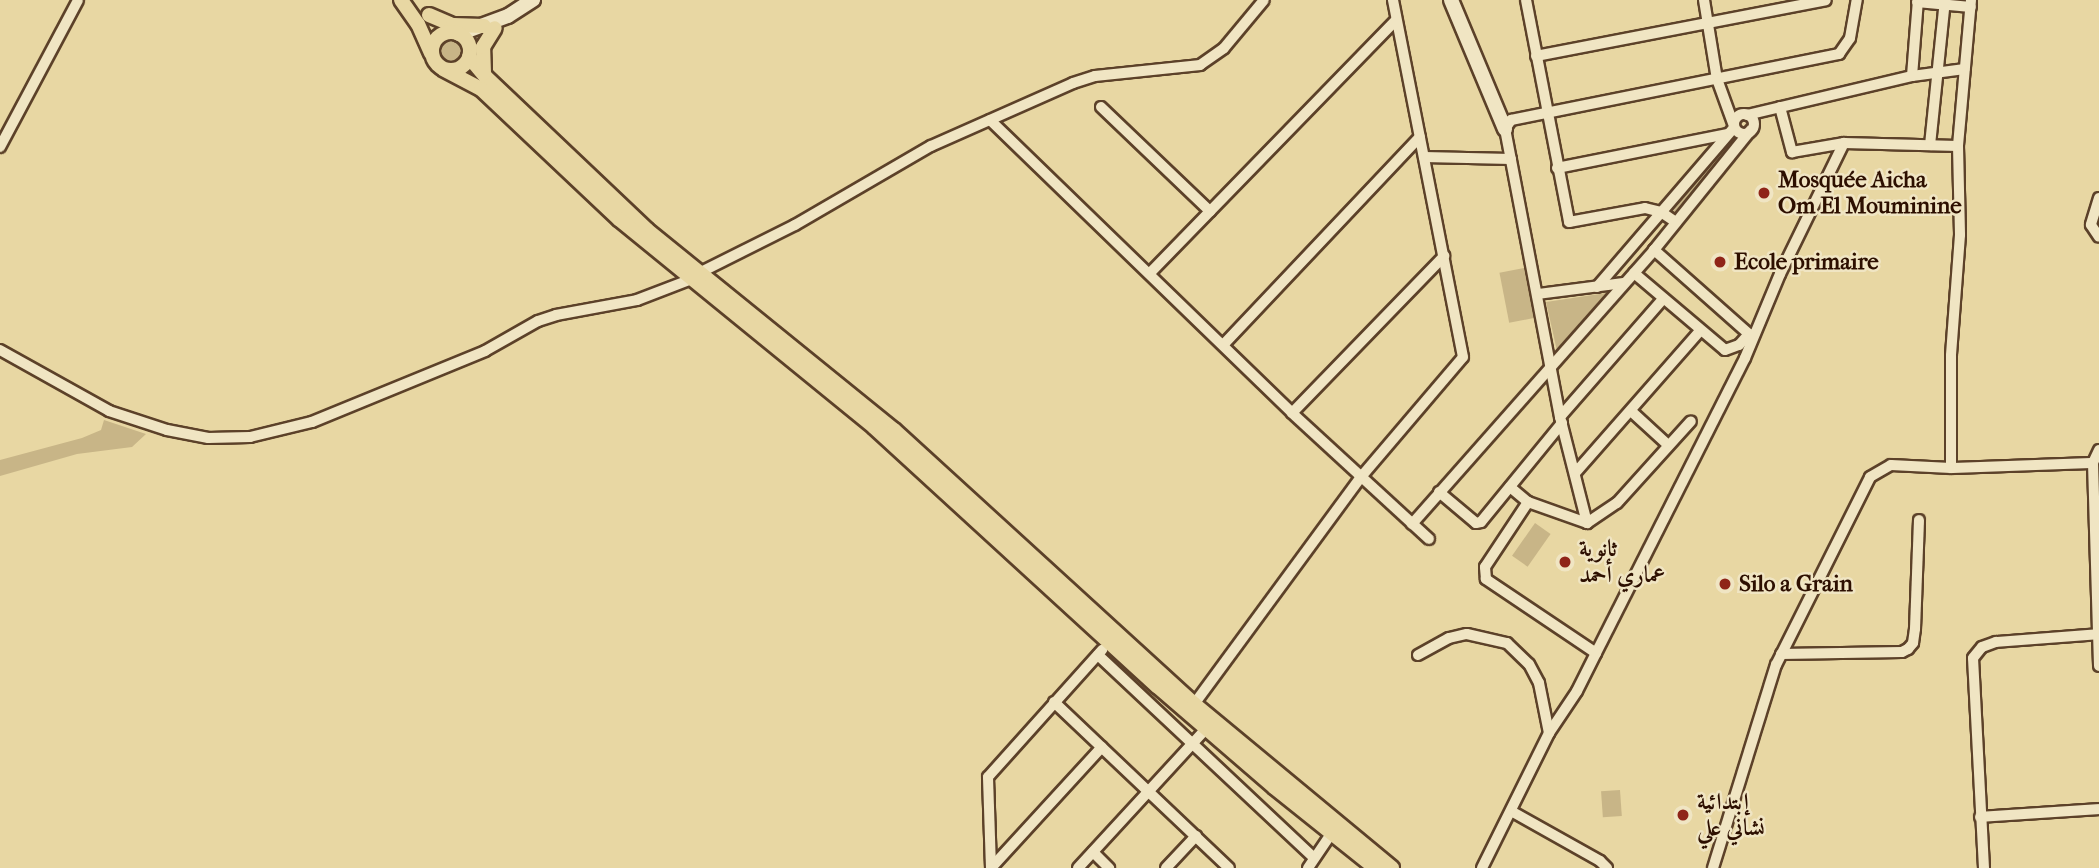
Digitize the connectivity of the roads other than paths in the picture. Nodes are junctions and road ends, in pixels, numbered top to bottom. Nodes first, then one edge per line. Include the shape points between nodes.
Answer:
1 (78, 0) edge
2 (403, 0) edge
3 (533, 0) edge
4 (1264, 0) edge
5 (1393, 0) edge
6 (1451, 0) edge
7 (1525, 0) edge
8 (1704, 0) edge
9 (1826, 0) edge
10 (1857, 0) edge
11 (1917, 1) edge
12 (1945, 2) edge
13 (1971, 3) edge
14 (429, 15) junction
15 (1396, 20) junction
16 (1708, 23) junction
17 (489, 27) junction
18 (456, 33) junction
19 (470, 55) junction
20 (1536, 56) junction
21 (432, 57) junction
22 (443, 69) junction
23 (1965, 69) junction
24 (1937, 71) junction
25 (1912, 76) junction
26 (486, 78) junction
27 (1717, 79) junction
28 (1101, 107) dead end
29 (1780, 107) junction
30 (1546, 113) junction
31 (1747, 115) junction
32 (990, 120) junction
33 (1505, 129) junction
34 (1732, 129) junction
35 (1751, 131) junction
36 (1420, 137) junction
37 (1844, 143) junction
38 (1930, 145) junction
39 (1958, 146) junction
40 (0, 147) edge
41 (1424, 157) junction
42 (1511, 159) junction
43 (1557, 168) junction
44 (2099, 198) edge
45 (1210, 212) junction
46 (1661, 212) junction
47 (1676, 222) junction
48 (2099, 237) edge
49 (1654, 250) junction
50 (1444, 256) junction
51 (1150, 273) junction
52 (1634, 273) junction
53 (696, 276) junction
54 (1624, 283) junction
55 (1597, 287) junction
56 (1538, 294) junction
57 (1663, 299) junction
58 (1700, 331) junction
59 (1752, 336) junction
60 (1224, 344) junction
61 (0, 350) edge
62 (1552, 368) junction
63 (1631, 411) junction
64 (1292, 412) junction
65 (1561, 420) junction
66 (1691, 421) dead end
67 (1667, 444) junction
68 (2099, 450) edge
69 (2093, 463) junction
70 (1951, 468) junction
71 (1576, 472) junction
72 (1361, 477) junction
73 (1510, 487) junction
74 (1439, 492) junction
75 (1528, 502) junction
76 (1919, 520) dead end
77 (1587, 523) junction
78 (1412, 524) junction
79 (1429, 539) dead end
80 (2098, 634) edge
81 (1110, 642) junction
82 (1596, 653) junction
83 (1781, 654) junction
84 (1098, 655) junction
85 (1418, 655) dead end
86 (2099, 666) edge
87 (1054, 702) junction
88 (1190, 708) junction
89 (1206, 729) junction
90 (1549, 733) junction
91 (1193, 744) junction
92 (1102, 747) junction
93 (1149, 792) junction
94 (2099, 809) edge
95 (1511, 811) junction
96 (1980, 817) junction
97 (1331, 834) junction
98 (1196, 836) junction
99 (1093, 852) junction
100 (1314, 858) junction
101 (991, 868) edge
102 (1078, 868) edge
103 (1109, 868) edge
104 (1166, 868) edge
105 (1229, 868) edge
106 (1308, 868) edge
107 (1375, 868) edge
108 (1392, 868) edge
109 (1482, 868) edge
110 (1607, 868) edge
111 (1713, 868) edge
112 (1984, 868) edge

1 - 40 street
2 - 14 main road
2 - 21 main road
3 - 17 main road
4 - 32 street via 1224,48 1200,65 1095,76
5 - 15 street
6 - 33 main road
7 - 20 street
8 - 16 street
9 - 16 street
10 - 27 street via 1850,38 1839,54
11 - 12 street
11 - 25 street
12 - 13 street
12 - 24 street
13 - 23 street
14 - 17 main road via 453,24
14 - 18 main road
15 - 36 street
15 - 45 street
16 - 20 street
16 - 27 street
17 - 18 main road
17 - 19 main road
17 - 26 main road via 482,58
18 - 19 main road via 468,41
18 - 21 main road via 436,39
19 - 22 main road via 462,68
19 - 26 main road
20 - 30 street
21 - 22 main road
22 - 53 main road via 481,89 602,204
23 - 24 street
23 - 39 street
24 - 25 street
24 - 38 street
25 - 29 street
26 - 53 main road
27 - 30 street
27 - 34 street
28 - 45 street
29 - 31 street
29 - 37 street via 1792,152
30 - 33 street via 1511,120
30 - 43 street
31 - 34 street via 1736,117
31 - 35 street via 1753,121
32 - 51 street
32 - 53 street via 931,146
33 - 42 street
34 - 35 street via 1742,134
34 - 43 street
34 - 46 street
35 - 47 street
36 - 41 street
36 - 60 street
37 - 38 street
37 - 59 street
38 - 39 street
39 - 70 street via 1960,235 1951,356
41 - 42 street
41 - 50 street
42 - 56 street
43 - 46 street via 1569,222 1645,208
44 - 48 street via 2091,226
45 - 51 street
46 - 47 street
46 - 55 street
47 - 49 street
49 - 52 street
49 - 59 street
50 - 64 street
50 - 72 street via 1463,357
51 - 60 street
52 - 54 street
52 - 57 street
53 - 61 street via 637,300 556,315 379,397 312,422 250,437 208,438 128,419
53 - 81 main road via 935,480
53 - 88 main road via 923,456
54 - 55 street
54 - 62 street
55 - 56 street
56 - 62 street
57 - 58 street
57 - 65 street
58 - 59 street via 1725,350
58 - 63 street
59 - 82 street
60 - 64 street
62 - 65 street
62 - 74 street
63 - 67 street
63 - 71 street
64 - 72 street
65 - 71 street
65 - 73 street
66 - 67 street
67 - 77 street via 1618,503
68 - 69 street
69 - 70 street
69 - 80 street
70 - 83 street via 1891,465 1870,477
71 - 77 street
72 - 78 street
72 - 88 street
73 - 74 street via 1478,523
73 - 75 street
74 - 78 street
75 - 77 street
75 - 82 street via 1485,567 1486,579
76 - 83 street via 1915,629 1908,649
78 - 79 street
80 - 86 street
80 - 96 street via 1996,642 1976,652 1971,666
81 - 84 street
81 - 88 main road
82 - 90 street
83 - 111 street
84 - 87 street
84 - 91 street
85 - 90 street via 1467,634 1507,643 1529,664 1539,683
87 - 92 street
87 - 101 street via 988,777
88 - 89 main road
88 - 108 main road
89 - 91 street
89 - 97 main road
90 - 95 street
91 - 93 street
91 - 100 street
92 - 93 street
92 - 101 street
93 - 98 street
93 - 99 street
94 - 96 street
95 - 109 street
95 - 110 street
96 - 112 street
97 - 100 street
97 - 107 main road
98 - 104 street
98 - 105 street
99 - 102 street
99 - 103 street
100 - 106 street

